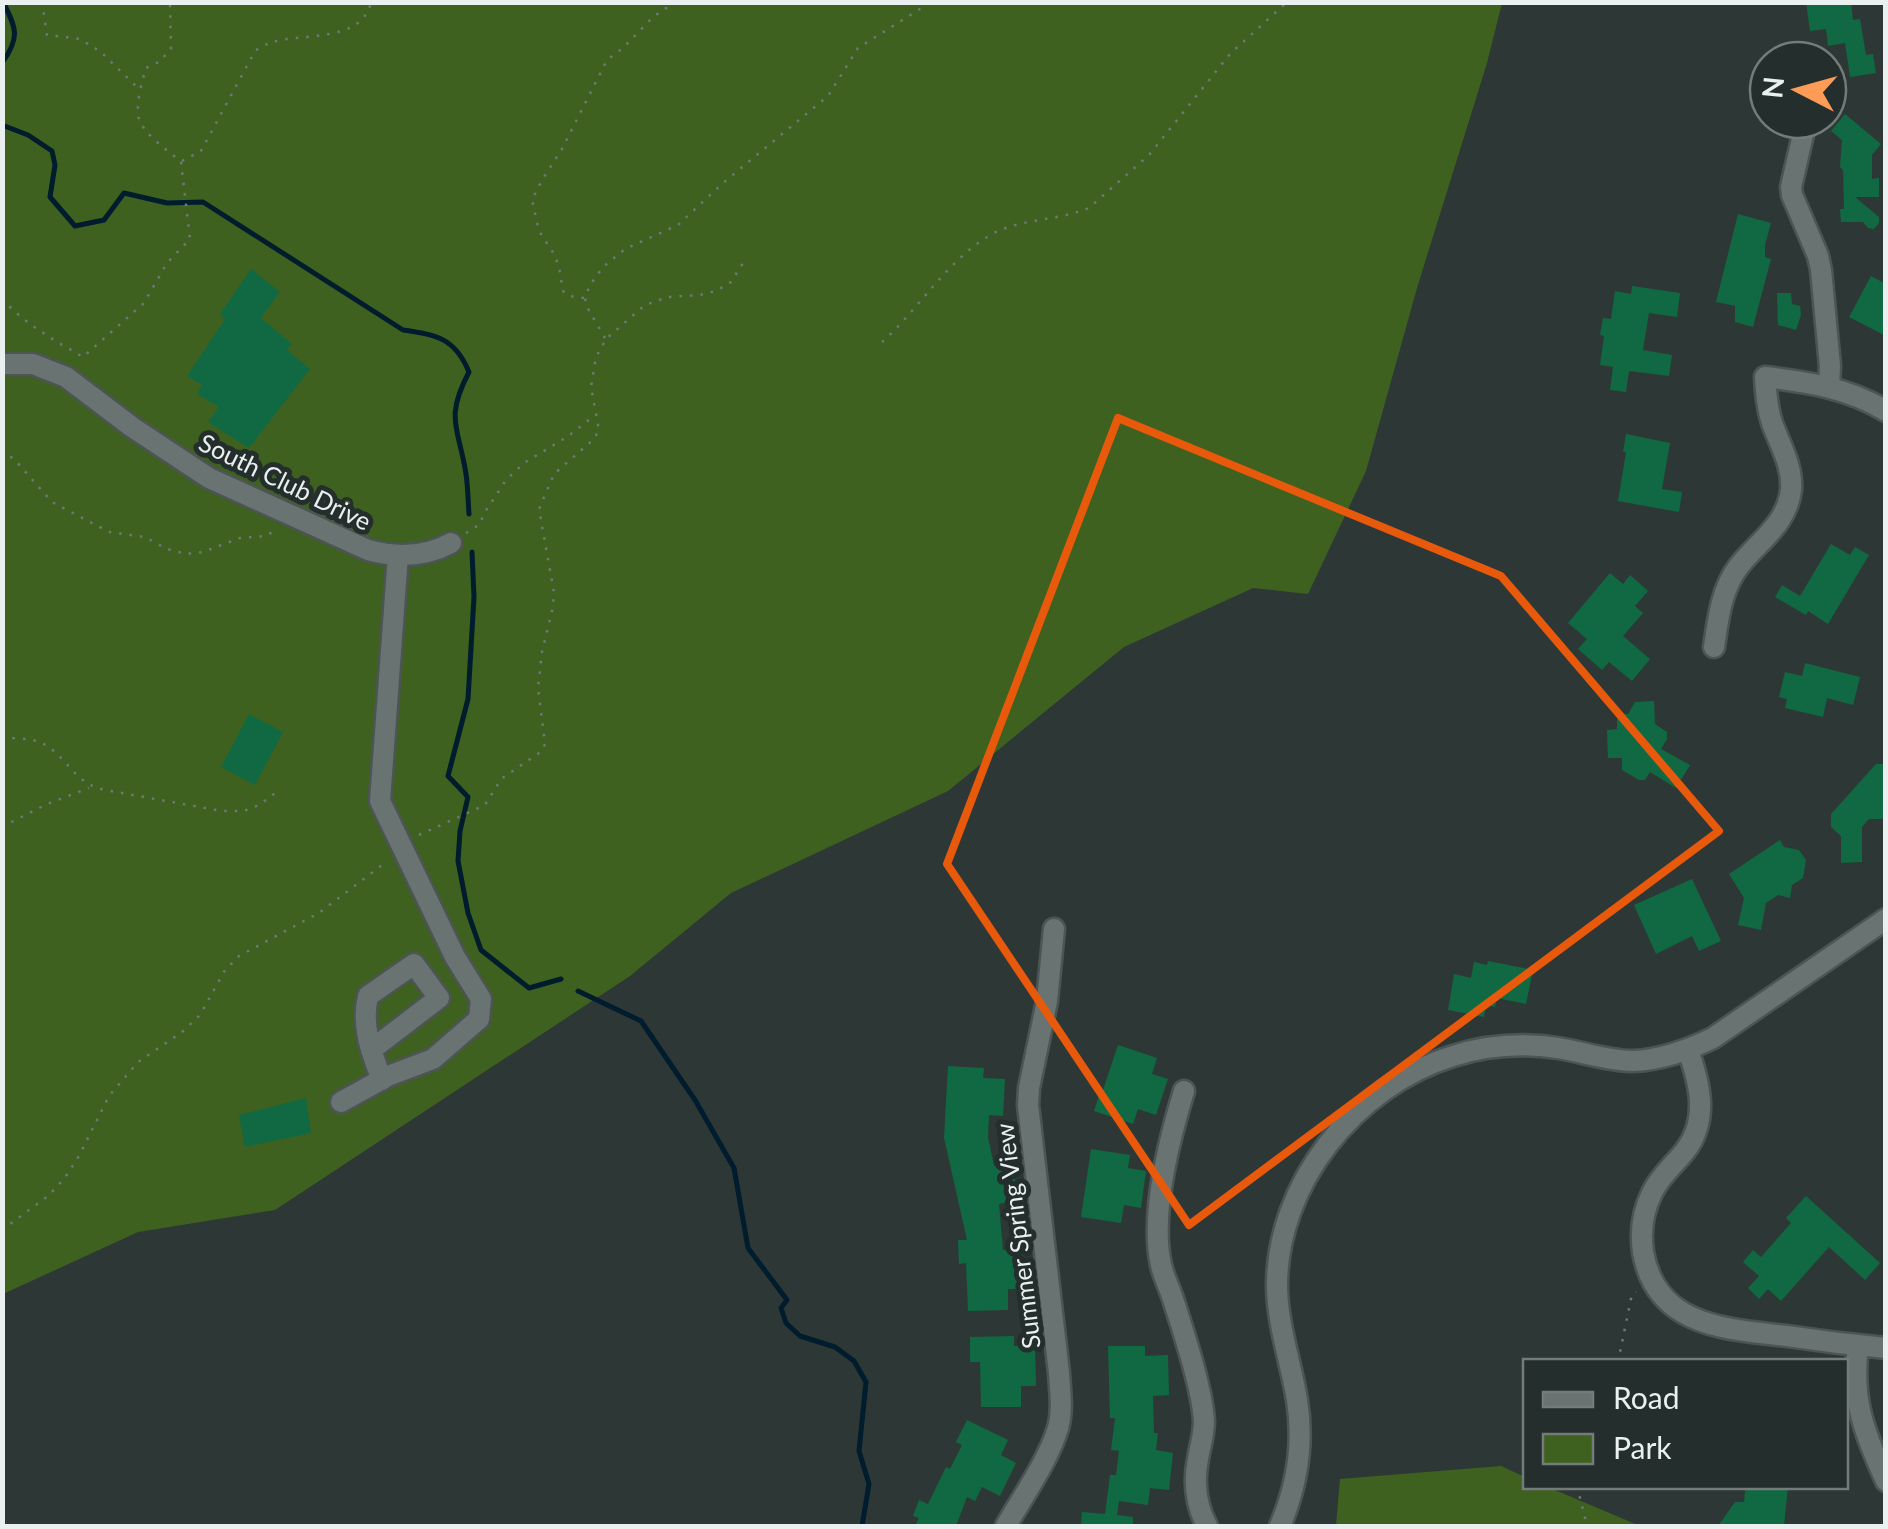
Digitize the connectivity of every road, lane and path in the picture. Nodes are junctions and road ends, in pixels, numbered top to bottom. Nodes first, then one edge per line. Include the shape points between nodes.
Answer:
1 (42, 2) edge
2 (170, 2) edge
3 (370, 2) edge
4 (675, 2) edge
5 (931, 2) edge
6 (1288, 2) edge
7 (140, 90) junction
8 (1802, 140) edge
9 (181, 162) junction
10 (746, 260) dead end
11 (2, 298) edge
12 (585, 298) junction
13 (606, 339) junction
14 (882, 342) dead end
15 (2, 364) edge
16 (1829, 387) junction
17 (1886, 411) edge
18 (595, 415) junction
19 (2, 450) edge
20 (309, 523) junction
21 (479, 525) dead end
22 (452, 543) dead end
23 (398, 555) junction
24 (1714, 647) dead end
25 (2, 738) edge
26 (90, 787) junction
27 (278, 791) dead end
28 (2, 827) edge
29 (402, 847) junction
30 (1886, 918) edge
31 (1054, 930) dead end
32 (371, 1050) dead end
33 (1688, 1050) junction
34 (382, 1080) junction
35 (1184, 1091) dead end
36 (342, 1102) dead end
37 (2, 1230) edge
38 (1654, 1283) junction
39 (1858, 1346) junction
40 (1886, 1348) edge
41 (1619, 1359) edge
42 (1886, 1481) edge
43 (1578, 1489) edge
44 (1006, 1526) edge
45 (1207, 1526) edge
46 (1280, 1526) edge
47 (1587, 1526) edge

1 - 7 path via 47,35 80,39
2 - 7 path via 171,50 146,68
3 - 9 path via 352,27 255,50 201,151
4 - 12 path via 607,60 532,200 563,291
5 - 12 path via 858,48 828,96 678,224 625,249 603,268
6 - 14 path via 1230,54 1149,155 1088,208 1024,222 985,239
7 - 9 path via 139,119
8 - 16 street via 1791,187 1821,270
9 - 11 path via 190,238 144,304 83,357
10 - 13 path via 716,292 645,305
12 - 13 path
13 - 18 path via 591,387
15 - 20 street, South Club Drive via 33,364 66,378 210,478
16 - 17 street
16 - 24 street via 1765,377 1772,423 1792,474 1790,494 1776,528 1729,585
18 - 21 path via 524,462
18 - 29 path via 594,439 554,474 539,510 554,592 538,688 542,751 501,778 485,805
19 - 20 path via 52,502 109,532 146,536 186,554
20 - 23 street, South Club Drive via 368,550
22 - 23 street, South Club Drive via 423,555
23 - 29 street via 380,801
25 - 26 path via 39,742
26 - 27 path via 222,812 259,806
26 - 28 path
29 - 34 street via 481,998 480,1019 433,1059
29 - 37 path via 319,913 225,970 200,1015 138,1062 109,1096 64,1179
30 - 33 street
31 - 44 street, Summer Spring View via 1028,1105 1060,1411 1058,1428
32 - 34 street
33 - 38 street via 1700,1114 1696,1133 1658,1181 1643,1219 1645,1264
33 - 46 street via 1634,1060 1532,1046 1479,1050 1401,1079 1347,1120 1302,1186 1278,1264 1280,1319 1300,1426 1296,1477
34 - 36 street
35 - 45 street via 1167,1149 1159,1252 1201,1404 1195,1480
38 - 39 street via 1674,1306 1716,1328
38 - 41 path via 1632,1294
39 - 40 street
39 - 42 street via 1862,1426
43 - 47 path

